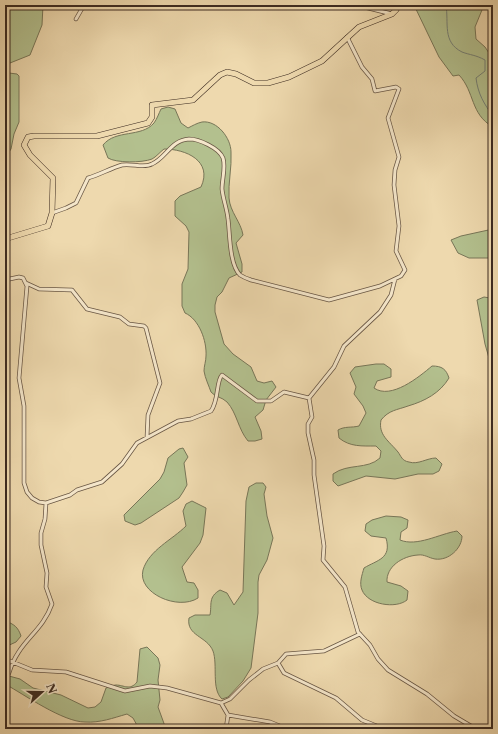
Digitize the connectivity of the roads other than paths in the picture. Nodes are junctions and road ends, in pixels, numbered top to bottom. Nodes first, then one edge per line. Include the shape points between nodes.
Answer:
1 (84, 5) edge
2 (323, 5) edge
3 (399, 5) edge
4 (392, 14) junction
5 (76, 20) dead end
6 (347, 37) junction
7 (52, 212) junction
8 (5, 239) edge
9 (5, 280) edge
10 (395, 280) junction
11 (26, 283) junction
12 (309, 398) junction
13 (147, 437) junction
14 (46, 502) junction
15 (360, 634) junction
16 (5, 659) edge
17 (12, 662) junction
18 (278, 663) junction
19 (9, 673) dead end
20 (221, 703) junction
21 (228, 715) junction
22 (226, 729) edge
23 (287, 729) edge
24 (384, 729) edge
25 (476, 729) edge

1 - 5 street
2 - 4 street via 360,6
3 - 4 main road
4 - 6 main road via 359,27
6 - 7 main road via 322,61 289,77 261,84 228,72 220,75 193,100 154,104 150,107 151,120 148,123 97,136 28,138 24,144 28,152 53,178
6 - 10 street via 362,67 372,79 375,91 396,87 399,92 388,118 399,157 394,185 399,226 396,252 405,270
7 - 8 main road via 50,223 44,229
7 - 10 street via 76,203 88,178 125,165 146,167 159,160 171,146 194,140 217,151 222,158 222,190 228,217 228,237 235,265 241,275 251,280 329,300
9 - 11 street via 19,277
10 - 12 street via 391,295 383,307 344,346 334,367
11 - 13 street via 40,289 69,290 89,311 120,317 129,324 146,328 160,383 148,415
11 - 14 street via 19,378 24,406 22,470 27,492 39,502
12 - 13 street via 284,392 271,401 257,401 222,375 217,399 211,411 178,421
12 - 15 street via 312,417 308,424 308,433 314,460 324,546 323,560 345,587 356,629
13 - 14 street via 136,443 122,464 106,479 70,495
14 - 17 street via 41,546 48,573 46,587 52,604 42,625 26,640
15 - 18 street via 324,651 286,654
15 - 25 street via 388,670
16 - 17 street
17 - 19 street
17 - 20 street via 32,670 66,672 126,691 150,686 167,688
18 - 20 street via 263,669 230,699
18 - 24 street via 284,673 336,698 362,720
20 - 21 street
21 - 22 street
21 - 23 street via 270,722

